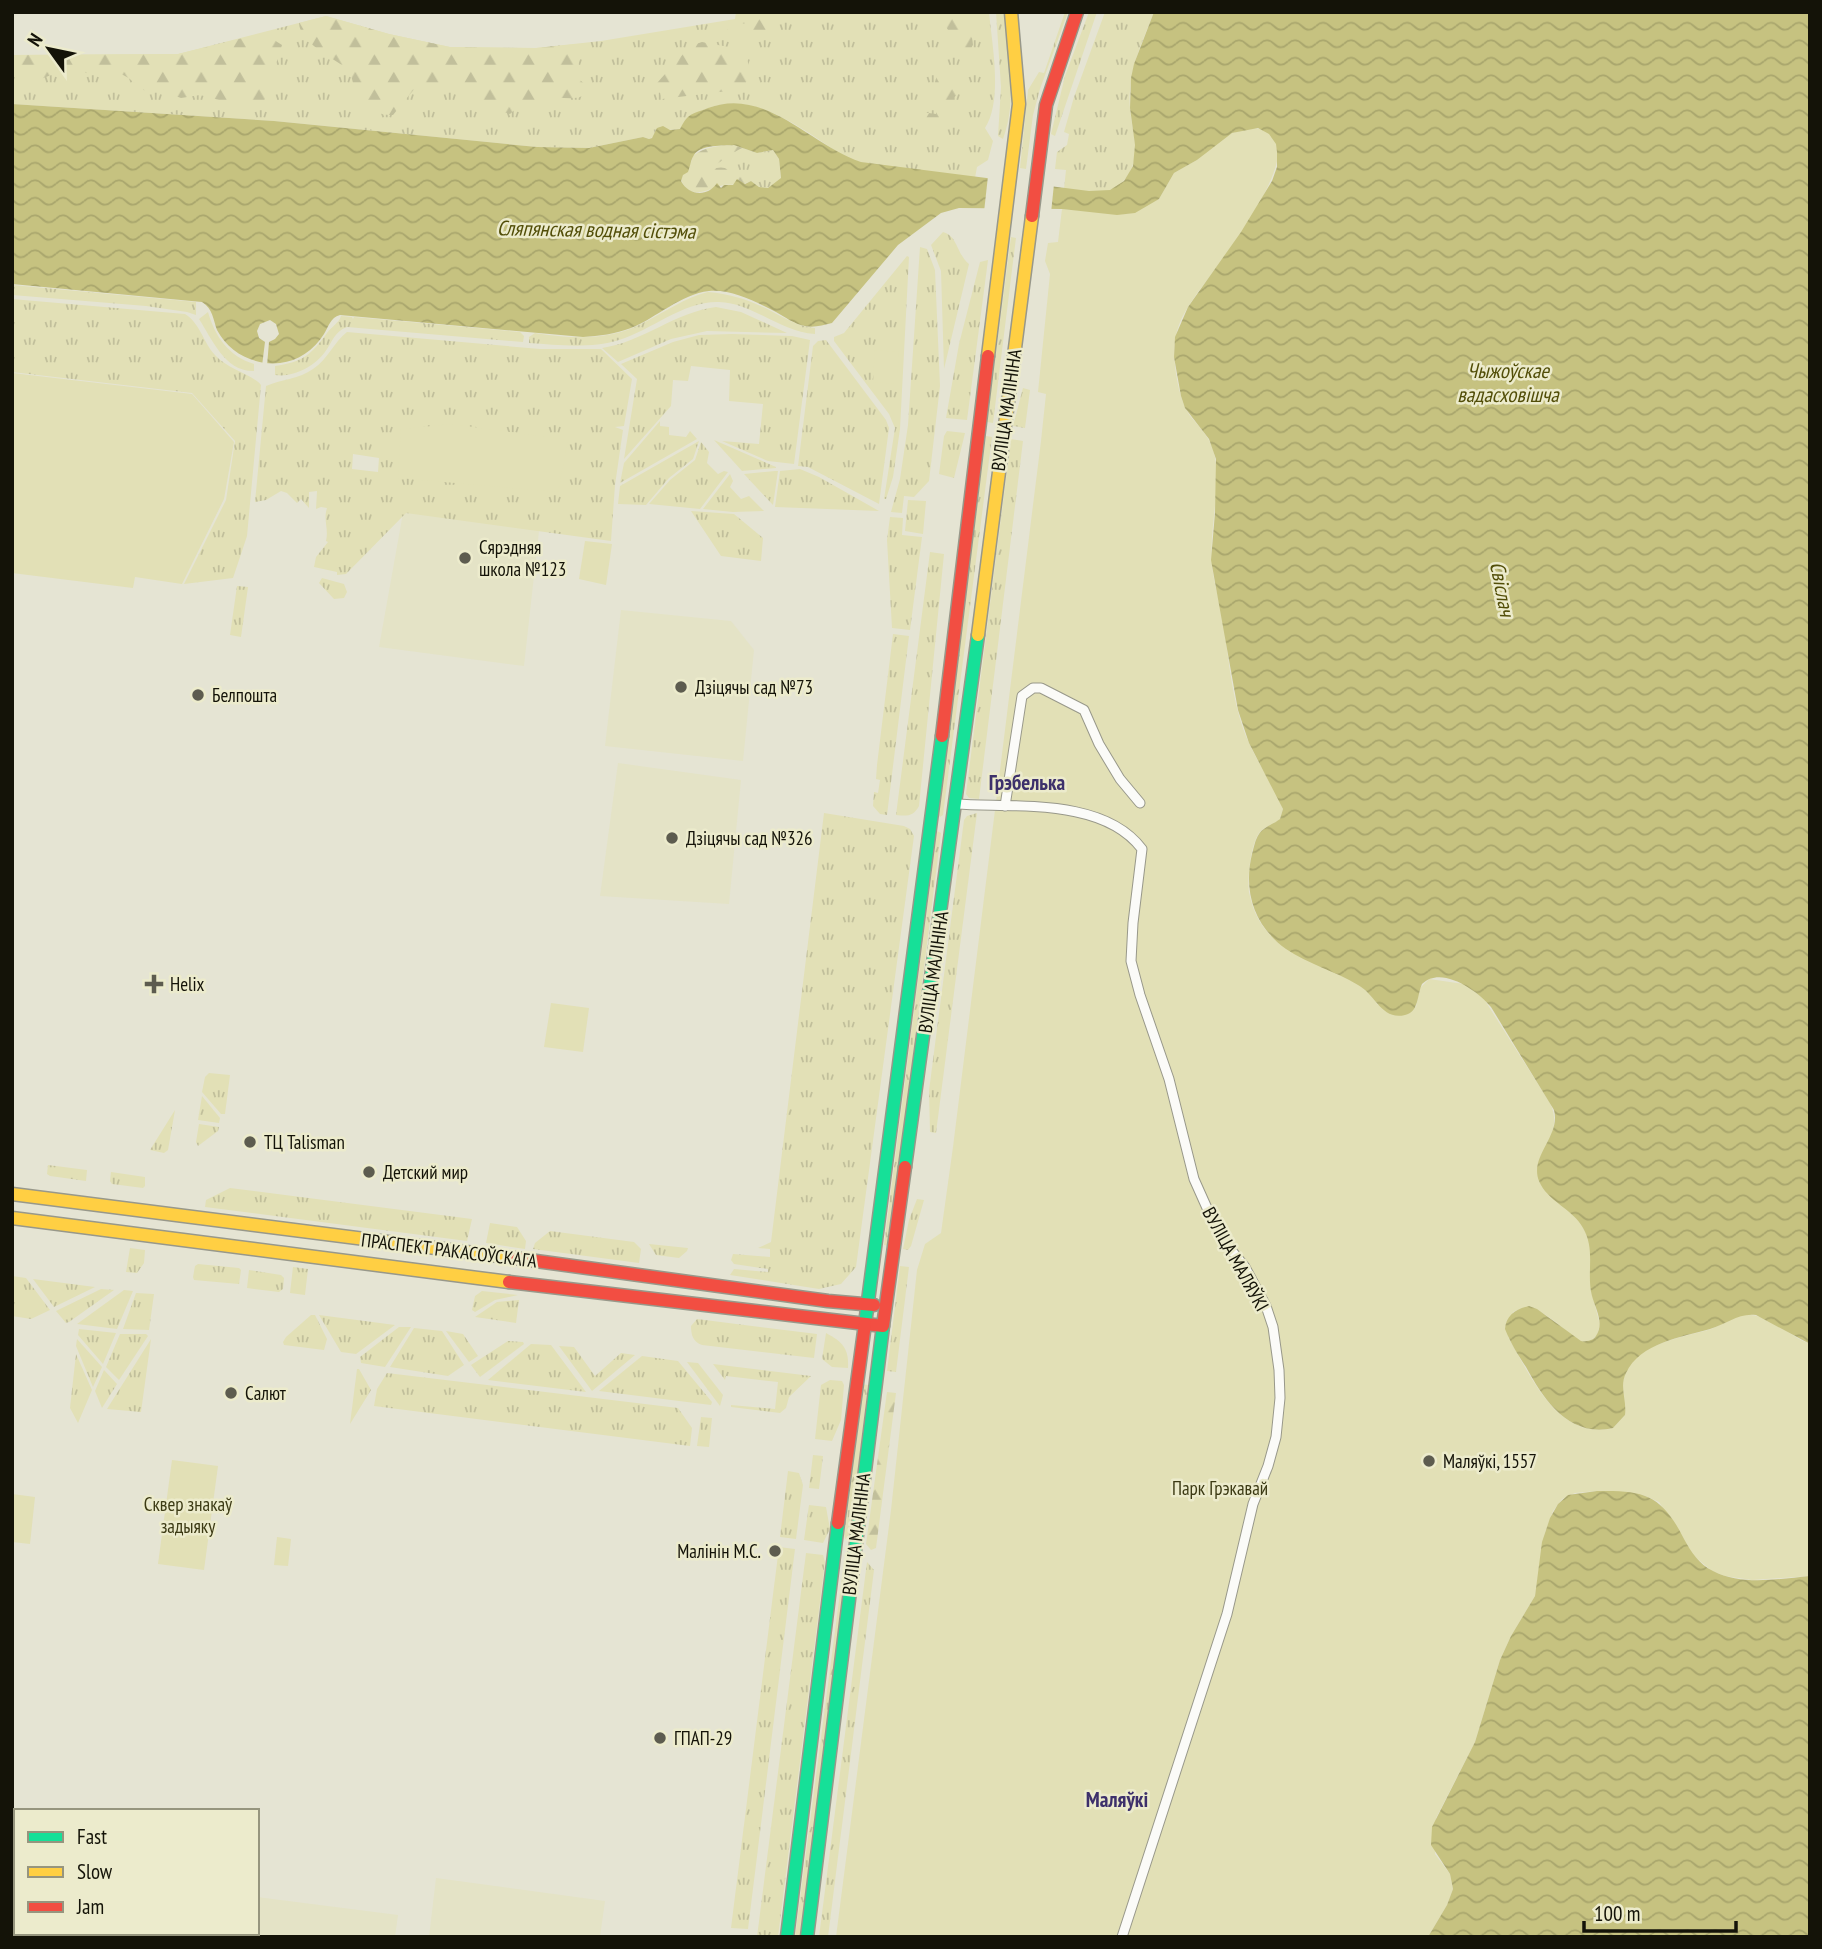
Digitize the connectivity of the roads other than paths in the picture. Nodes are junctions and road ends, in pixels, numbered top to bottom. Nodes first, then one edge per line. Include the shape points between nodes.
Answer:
1 (1011, 12) edge
2 (1077, 12) edge
3 (1140, 803) dead end
4 (956, 804) junction
5 (1005, 806) junction
6 (931, 823) junction
7 (952, 825) junction
8 (12, 1194) edge
9 (12, 1217) edge
10 (868, 1304) junction
11 (886, 1306) junction
12 (865, 1324) junction
13 (883, 1325) junction
14 (787, 1937) edge
15 (807, 1937) edge
16 (1122, 1937) edge

1 - 6 main road, ВУЛІЦА МАЛІНІНА via 1019,104
2 - 4 main road, ВУЛІЦА МАЛІНІНА via 1046,105
3 - 5 street via 1120,779 1084,710 1033,688 1022,696
4 - 5 street, ВУЛІЦА МАЛЯЎКІ
4 - 7 main road, ВУЛІЦА МАЛІНІНА
5 - 16 street, ВУЛІЦА МАЛЯЎКІ via 1083,813 1120,830 1142,849 1131,961 1169,1079 1194,1179 1211,1217 1266,1306 1279,1370 1276,1437 1253,1504 1227,1614
6 - 7 main road
6 - 10 main road, ВУЛІЦА МАЛІНІНА
7 - 11 main road, ВУЛІЦА МАЛІНІНА
8 - 10 main road, ПРАСПЕКТ РАКАСОЎСКАГА
9 - 12 main road, ПРАСПЕКТ РАКАСОЎСКАГА
10 - 11 main road, ПРАСПЕКТ РАКАСОЎСКАГА
10 - 12 main road, ВУЛІЦА МАЛІНІНА
11 - 13 main road, ВУЛІЦА МАЛІНІНА
12 - 13 main road, ПРАСПЕКТ РАКАСОЎСКАГА
12 - 14 main road, ВУЛІЦА МАЛІНІНА
13 - 15 main road, ВУЛІЦА МАЛІНІНА

